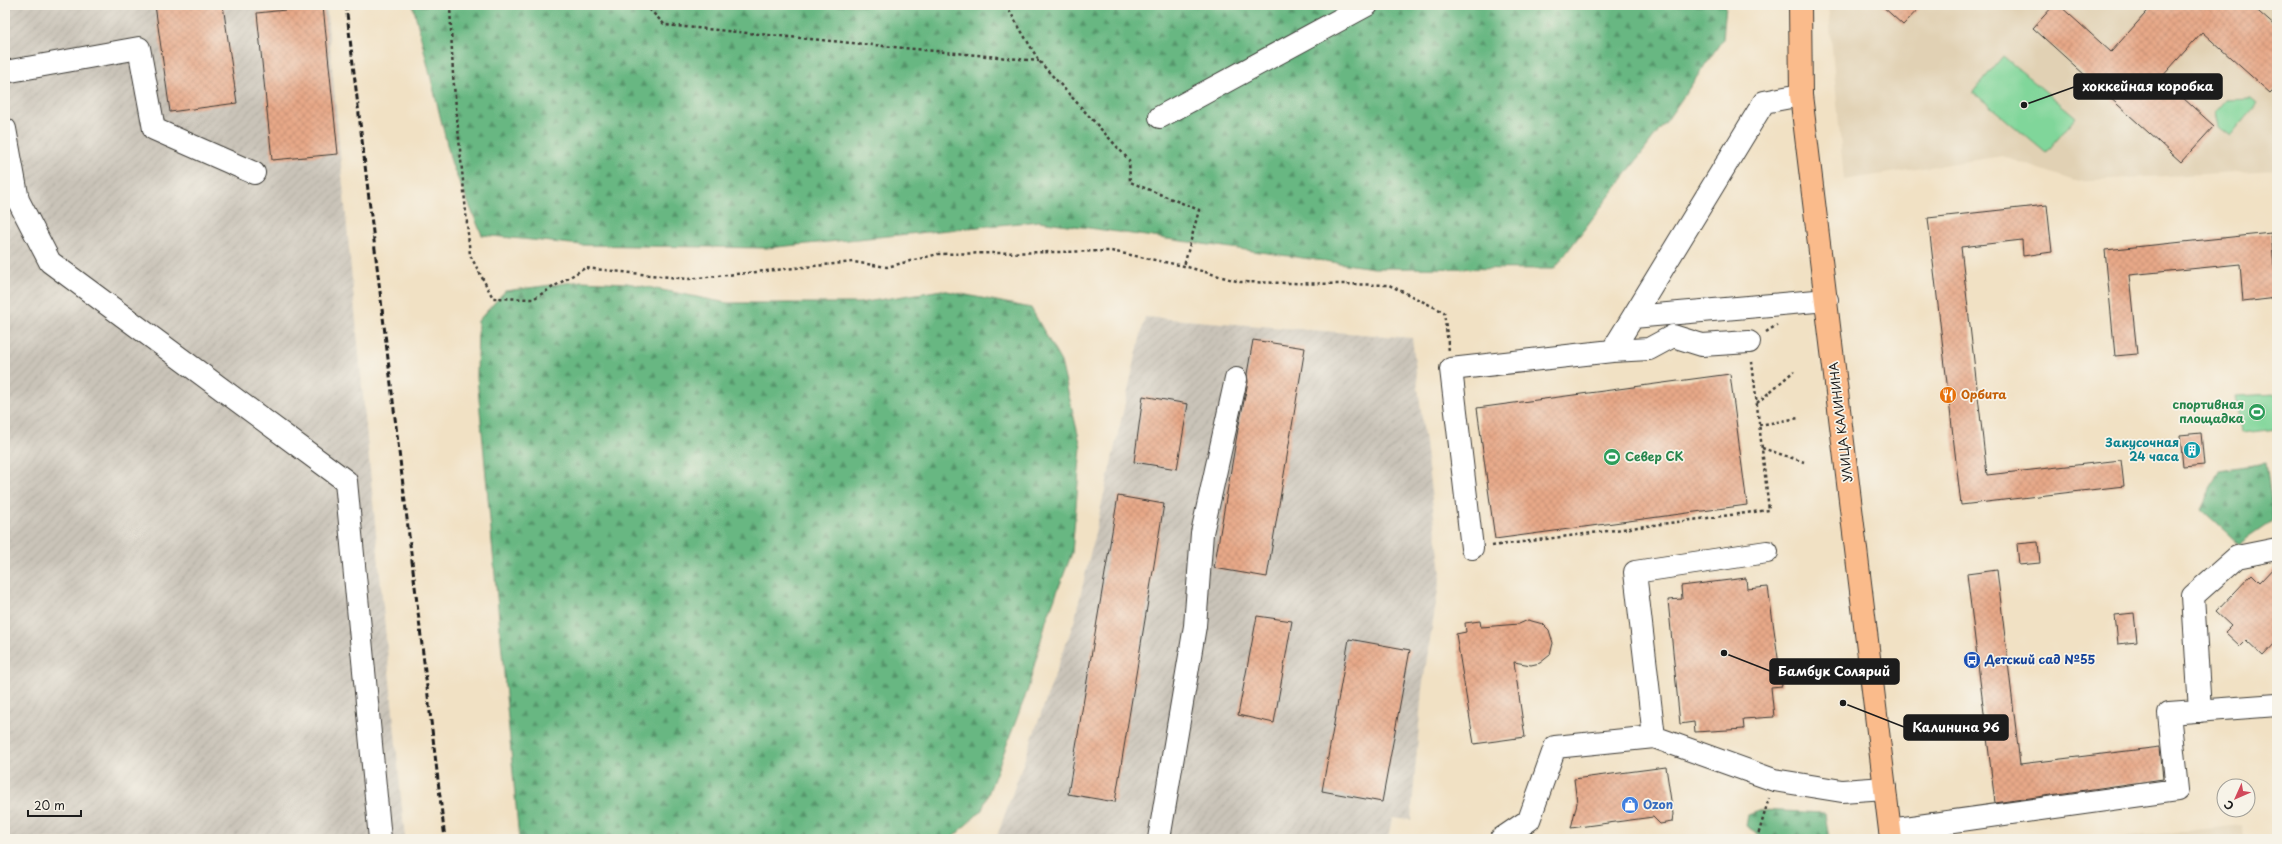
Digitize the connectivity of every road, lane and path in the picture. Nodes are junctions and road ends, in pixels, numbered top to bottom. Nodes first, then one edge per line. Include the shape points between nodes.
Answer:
1 (450, 5) edge
2 (645, 5) edge
3 (1006, 5) edge
4 (1367, 5) edge
5 (1800, 5) edge
6 (1039, 61) junction
7 (5, 72) edge
8 (1801, 95) junction
9 (1160, 117) dead end
10 (5, 129) edge
11 (254, 173) dead end
12 (11, 195) edge
13 (1184, 266) junction
14 (1827, 300) junction
15 (1634, 317) junction
16 (1781, 322) dead end
17 (1749, 342) junction
18 (1612, 351) junction
19 (1451, 369) junction
20 (1794, 371) dead end
21 (1236, 379) dead end
22 (1757, 404) junction
23 (1799, 418) dead end
24 (1759, 424) junction
25 (1762, 448) junction
26 (1804, 462) dead end
27 (1472, 548) joint
28 (2277, 549) edge
29 (1767, 552) dead end
30 (2277, 705) edge
31 (2200, 710) junction
32 (1654, 737) junction
33 (1774, 780) junction
34 (1885, 788) junction
35 (1891, 835) edge
36 (380, 839) edge
37 (1159, 839) edge
38 (1500, 839) edge
39 (1757, 839) edge

1 - 13 path via 453,75 470,255 493,298 533,299 585,268 688,279 853,262 887,267 938,254 1111,251
2 - 6 path via 665,25
3 - 6 path
4 - 9 street
5 - 8 main road, УЛИЦА КАЛИНИНА
6 - 13 path via 1129,160 1130,182 1199,210
7 - 11 street via 139,48 154,129
8 - 14 main road, УЛИЦА КАЛИНИНА
8 - 15 street via 1764,102
10 - 12 street
12 - 36 street via 50,262 346,481
13 - 19 path via 1240,282 1389,285 1444,312
14 - 15 street
14 - 34 main road, УЛИЦА КАЛИНИНА
15 - 18 street
16 - 17 path
17 - 18 street via 1702,345 1673,336 1649,348
17 - 22 path
18 - 19 street
19 - 27 street
20 - 22 path
21 - 37 street via 1202,533 1195,626
22 - 24 path
23 - 24 path
24 - 25 path
25 - 26 path
25 - 27 path via 1769,510
28 - 31 street via 2237,557 2193,596
29 - 32 street via 1635,572
30 - 31 street
31 - 35 street via 2169,713 2177,790
32 - 33 street
32 - 38 street via 1555,747 1529,820
33 - 34 street via 1842,791
33 - 39 path
34 - 35 main road, УЛИЦА КАЛИНИНА

